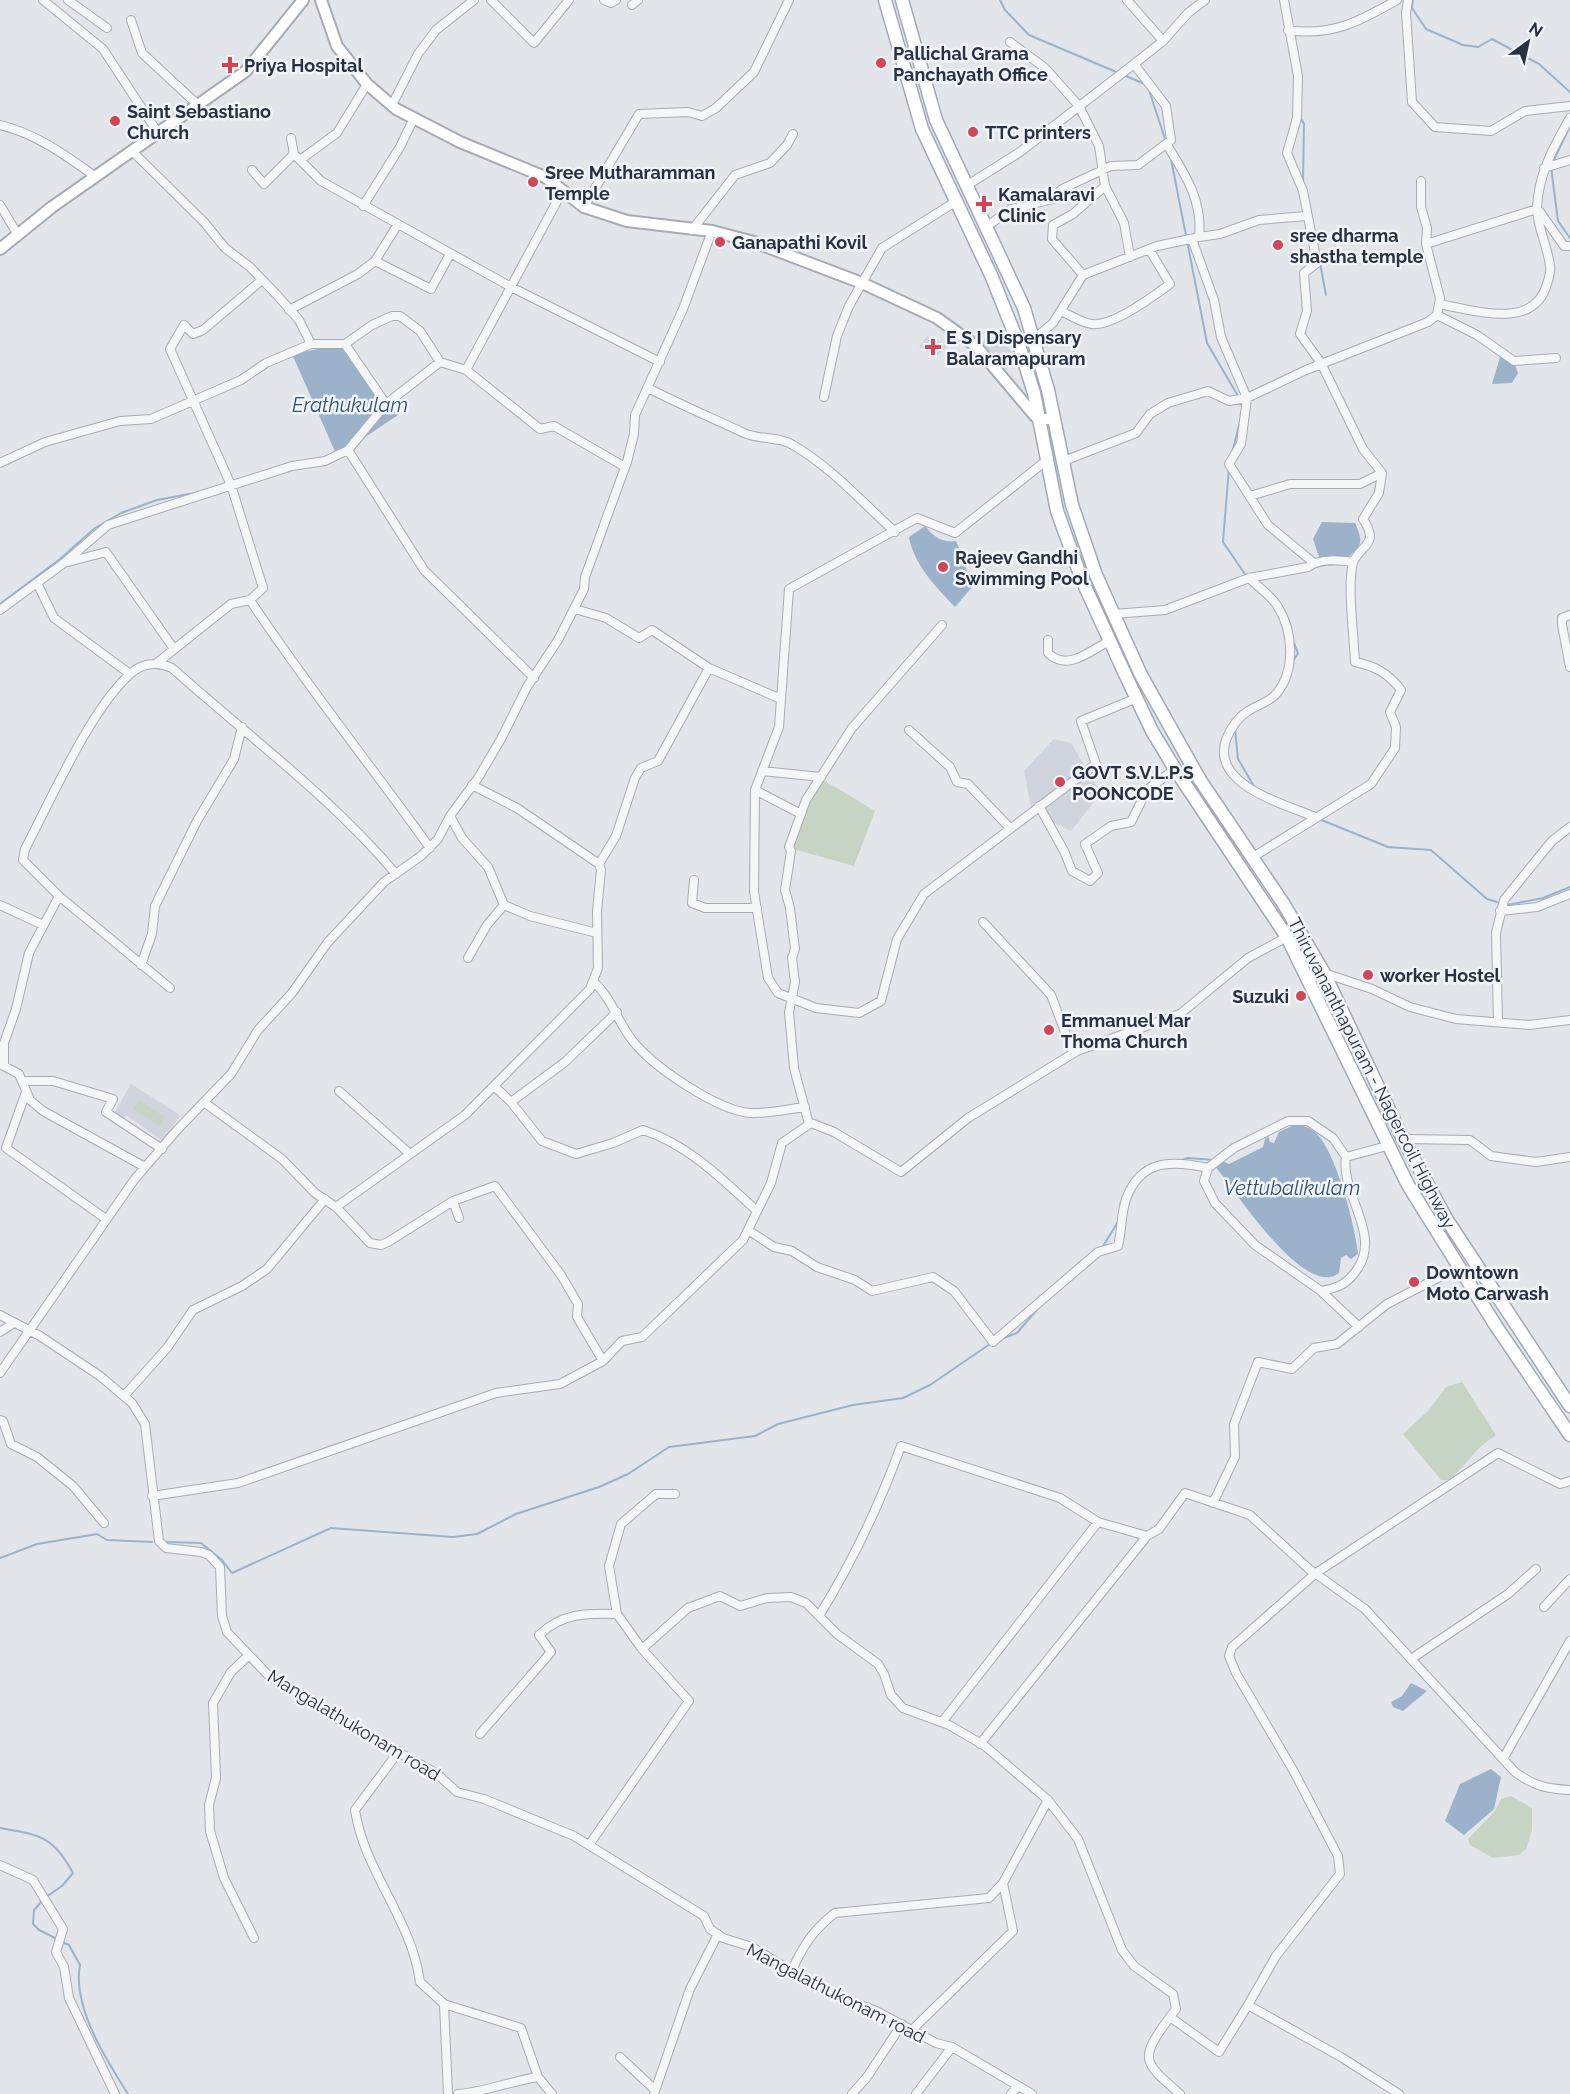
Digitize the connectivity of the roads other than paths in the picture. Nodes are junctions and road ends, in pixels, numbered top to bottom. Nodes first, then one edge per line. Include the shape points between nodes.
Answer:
1 (43, 0) edge
2 (68, 0) edge
3 (303, 0) edge
4 (321, 0) edge
5 (474, 0) edge
6 (491, 0) edge
7 (569, 0) edge
8 (604, 0) edge
9 (616, 0) edge
10 (789, 0) edge
11 (885, 0) edge
12 (902, 0) edge
13 (1127, 0) edge
14 (1205, 0) edge
15 (1284, 0) edge
16 (1397, 0) edge
17 (1408, 0) edge
18 (131, 20) dead end
19 (107, 27) dead end
20 (1288, 30) junction
21 (1162, 41) junction
22 (1011, 42) dead end
23 (1134, 64) junction
24 (367, 84) junction
25 (198, 105) junction
26 (392, 105) junction
27 (1079, 106) junction
28 (1570, 106) edge
29 (414, 118) junction
30 (1570, 118) edge
31 (0, 125) edge
32 (158, 133) junction
33 (793, 134) dead end
34 (291, 138) dead end
35 (1167, 145) junction
36 (132, 151) junction
37 (297, 157) junction
38 (1570, 160) edge
39 (1545, 167) junction
40 (252, 170) dead end
41 (1103, 170) junction
42 (96, 177) junction
43 (1421, 181) dead end
44 (966, 186) junction
45 (1105, 186) junction
46 (562, 192) junction
47 (955, 202) junction
48 (0, 205) edge
49 (363, 206) junction
50 (584, 207) junction
51 (1537, 209) junction
52 (1306, 216) junction
53 (398, 224) junction
54 (986, 227) junction
55 (692, 230) junction
56 (712, 231) junction
57 (18, 235) junction
58 (1196, 238) junction
59 (1426, 244) junction
60 (1570, 246) edge
61 (0, 249) edge
62 (1149, 249) junction
63 (450, 254) junction
64 (1130, 256) junction
65 (375, 261) junction
66 (1083, 275) junction
67 (262, 280) junction
68 (862, 283) junction
69 (511, 287) junction
70 (1439, 304) junction
71 (289, 310) junction
72 (1061, 311) junction
73 (1437, 315) junction
74 (1034, 339) junction
75 (311, 344) junction
76 (345, 344) junction
77 (1556, 358) dead end
78 (440, 362) junction
79 (660, 362) junction
80 (1321, 363) junction
81 (466, 370) junction
82 (648, 388) junction
83 (824, 397) dead end
84 (1246, 398) junction
85 (192, 403) junction
86 (386, 404) junction
87 (1047, 419) junction
88 (348, 450) junction
89 (1047, 460) junction
90 (1061, 462) junction
91 (0, 463) edge
92 (625, 466) junction
93 (1382, 473) junction
94 (231, 486) junction
95 (1250, 496) junction
96 (895, 532) junction
97 (1314, 562) junction
98 (1353, 562) junction
99 (64, 563) junction
100 (1248, 578) junction
101 (37, 583) junction
102 (250, 600) junction
103 (575, 609) junction
104 (0, 610) edge
105 (1114, 614) junction
106 (1570, 615) edge
107 (942, 625) dead end
108 (1048, 640) dead end
109 (1109, 641) junction
110 (174, 649) junction
111 (157, 663) junction
112 (1570, 667) edge
113 (709, 668) junction
114 (130, 674) junction
115 (534, 678) junction
116 (1137, 698) junction
117 (781, 699) junction
118 (242, 727) junction
119 (909, 730) dead end
120 (1175, 768) junction
121 (762, 771) junction
122 (821, 777) junction
123 (472, 785) junction
124 (755, 790) junction
125 (1039, 806) junction
126 (801, 814) junction
127 (450, 816) junction
128 (1315, 817) junction
129 (1009, 827) junction
130 (1570, 827) edge
131 (430, 848) junction
132 (1253, 857) junction
133 (599, 864) junction
134 (396, 874) junction
135 (694, 880) dead end
136 (1570, 894) edge
137 (59, 896) junction
138 (504, 904) junction
139 (0, 905) edge
140 (757, 908) junction
141 (1500, 911) junction
142 (983, 922) dead end
143 (43, 925) junction
144 (597, 933) junction
145 (1287, 937) junction
146 (468, 958) dead end
147 (141, 965) junction
148 (1324, 974) junction
149 (1307, 977) junction
150 (594, 982) junction
151 (170, 988) dead end
152 (791, 1000) junction
153 (617, 1012) junction
154 (1570, 1020) edge
155 (1498, 1022) junction
156 (1073, 1053) junction
157 (2, 1065) edge
158 (23, 1081) junction
159 (495, 1087) junction
160 (339, 1091) dead end
161 (26, 1092) junction
162 (512, 1102) junction
163 (205, 1103) junction
164 (805, 1107) junction
165 (809, 1124) junction
166 (1403, 1139) junction
167 (1387, 1146) junction
168 (162, 1149) junction
169 (410, 1154) junction
170 (1346, 1157) junction
171 (1570, 1157) edge
172 (145, 1167) junction
173 (1208, 1168) junction
174 (325, 1199) junction
175 (453, 1201) junction
176 (336, 1207) junction
177 (757, 1211) junction
178 (459, 1218) dead end
179 (106, 1219) junction
180 (748, 1230) junction
181 (1459, 1267) junction
182 (1321, 1291) junction
183 (0, 1315) edge
184 (14, 1323) junction
185 (1359, 1327) junction
186 (30, 1331) junction
187 (0, 1332) edge
188 (603, 1362) junction
189 (0, 1373) edge
190 (124, 1396) junction
191 (1570, 1406) edge
192 (0, 1420) edge
193 (1570, 1435) edge
194 (1570, 1481) edge
195 (675, 1494) dead end
196 (152, 1496) junction
197 (1213, 1503) junction
198 (1098, 1522) junction
199 (104, 1523) dead end
200 (1147, 1536) junction
201 (1536, 1569) dead end
202 (1316, 1573) junction
203 (1570, 1579) edge
204 (1544, 1607) dead end
205 (617, 1614) junction
206 (819, 1616) junction
207 (1570, 1641) edge
208 (642, 1649) junction
209 (248, 1656) junction
210 (1412, 1659) junction
211 (942, 1722) junction
212 (480, 1734) dead end
213 (980, 1744) junction
214 (399, 1751) junction
215 (1503, 1759) junction
216 (1570, 1790) edge
217 (1048, 1800) junction
218 (589, 1845) junction
219 (0, 1865) edge
220 (1003, 1883) junction
221 (718, 1934) junction
222 (254, 1938) dead end
223 (792, 1970) junction
224 (444, 2004) junction
225 (1248, 2005) junction
226 (1170, 2017) junction
227 (902, 2024) junction
228 (912, 2030) junction
229 (952, 2047) junction
230 (620, 2057) dead end
231 (538, 2077) junction
232 (1018, 2086) junction
233 (654, 2092) edge
234 (115, 2094) edge
235 (448, 2094) edge
236 (458, 2094) edge
237 (552, 2094) edge
238 (852, 2094) edge
239 (916, 2094) edge
240 (1011, 2094) edge
241 (1032, 2094) edge
242 (1180, 2094) edge
243 (1400, 2094) edge

1 - 32 street via 103,49
2 - 19 street
3 - 25 main road via 246,71
4 - 24 main road via 337,46
5 - 26 street via 436,30 418,54
6 - 7 street via 534,43
8 - 9 street
10 - 50 street via 754,72 716,108 702,116 688,112 639,114
11 - 47 main road, Thiruvananthapuram - Nagercoil Highway via 916,113
12 - 44 main road, Thiruvananthapuram - Nagercoil Highway via 936,120
13 - 21 street
14 - 21 street
15 - 20 street
16 - 20 street via 1355,24 1310,33
17 - 28 street via 1412,102 1435,127 1491,131 1525,111
18 - 25 street via 142,54
20 - 52 street via 1298,76 1297,118 1287,153 1303,191
21 - 23 street
22 - 27 street via 1045,68
23 - 27 street
23 - 35 street via 1166,106 1171,140
24 - 26 main road
24 - 37 street via 337,133
25 - 32 main road
26 - 29 main road
27 - 41 street via 1099,146
27 - 44 street via 1020,152
29 - 46 main road via 545,177
29 - 49 street
30 - 39 street
31 - 42 street via 44,141
32 - 36 main road
33 - 55 street via 770,163 735,175
34 - 37 street
35 - 41 street via 1138,165
35 - 58 street via 1188,178 1201,218
36 - 42 main road
36 - 67 street via 225,248
37 - 40 street via 264,184
37 - 49 street via 321,181
38 - 39 street
39 - 51 street
41 - 45 street
41 - 54 street via 1062,189 1053,199 1011,209
42 - 57 main road
43 - 59 street
44 - 54 main road, Thiruvananthapuram - Nagercoil Highway
45 - 64 street via 1124,224
45 - 66 street via 1073,214 1053,225 1052,239
46 - 50 main road
46 - 69 street
47 - 68 street via 882,248
47 - 87 main road, Thiruvananthapuram - Nagercoil Highway via 1008,313
48 - 57 street
49 - 53 street
50 - 55 main road via 627,221
51 - 59 street
51 - 60 street via 1564,246
51 - 70 street via 1551,269 1544,295 1530,309 1498,314
52 - 58 street via 1259,220
52 - 80 street via 1317,263 1304,273 1307,311 1300,334
53 - 63 street
53 - 65 street
54 - 74 main road, Thiruvananthapuram - Nagercoil Highway via 1024,308
55 - 56 main road
56 - 68 main road via 754,242
56 - 79 street
57 - 61 main road
58 - 62 street
58 - 84 street via 1221,337
59 - 70 street
62 - 64 street
62 - 72 street via 1170,284 1157,294 1115,319 1092,325
63 - 65 street via 431,289
63 - 69 street
64 - 66 street
65 - 71 street via 347,281
66 - 72 street
67 - 71 street
67 - 85 street via 203,330 193,334 184,325 170,349
68 - 83 street via 837,336
68 - 87 main road via 937,318 976,345
69 - 79 street
69 - 81 street
70 - 73 street
71 - 75 street
72 - 74 street
73 - 77 street via 1477,334 1514,361
73 - 80 street via 1428,322
74 - 87 main road, Thiruvananthapuram - Nagercoil Highway
75 - 76 street
75 - 85 street
76 - 78 street via 372,325 400,316 420,331
76 - 86 street
78 - 81 street
78 - 86 street
79 - 82 street
80 - 84 street
80 - 93 street via 1363,448
81 - 92 street via 540,429 554,426
82 - 92 street via 635,415
82 - 96 street via 731,424 745,434 792,443
84 - 90 street via 1229,401 1208,391 1168,403 1150,414 1136,433
84 - 95 street via 1241,444 1229,464
85 - 91 street via 151,419 120,421 45,442
85 - 94 street via 210,434
86 - 88 street
87 - 89 main road, Thiruvananthapuram - Nagercoil Highway
87 - 90 main road, Thiruvananthapuram - Nagercoil Highway
88 - 94 street via 325,461 292,466
88 - 115 street via 424,570
89 - 96 street via 956,533 917,518
89 - 109 main road, Thiruvananthapuram - Nagercoil Highway via 1057,511
90 - 105 main road, Thiruvananthapuram - Nagercoil Highway via 1075,515
92 - 103 street
93 - 95 street via 1360,484 1290,484
93 - 98 street via 1379,492 1363,519 1370,538
94 - 99 street via 108,525
94 - 102 street via 262,581 263,588
95 - 97 street via 1268,525
96 - 117 street via 789,589
97 - 98 street
97 - 100 street via 1308,567
98 - 128 street via 1350,596 1354,662 1391,677 1401,690 1390,712 1397,739 1371,784
99 - 101 street
99 - 110 street via 106,552
100 - 105 street via 1165,610
100 - 128 street via 1278,606 1292,653 1276,694 1248,709 1235,724 1225,742 1224,760 1236,781
101 - 104 street
101 - 114 street via 54,618
102 - 110 street via 231,604
102 - 131 street via 294,668 364,755
103 - 113 street via 606,618 639,638 652,630
103 - 115 street
105 - 132 main road, Thiruvananthapuram - Nagercoil Highway via 1167,725
106 - 112 street via 1562,618 1562,625
107 - 122 street via 852,728
108 - 109 street via 1052,657 1070,662
109 - 116 main road, Thiruvananthapuram - Nagercoil Highway
110 - 111 street
111 - 114 street
111 - 118 street via 172,668
113 - 117 street
113 - 133 street via 658,760 641,768 634,778 616,836
114 - 137 street via 95,717 23,855 26,865
115 - 123 street
116 - 120 main road, Thiruvananthapuram - Nagercoil Highway
116 - 125 street via 1081,721 1096,764
117 - 121 street via 779,727
118 - 134 street via 365,837
118 - 147 street via 234,759 197,821 155,906 152,934
119 - 129 street via 950,767 957,782 968,784
120 - 125 street via 1147,790 1131,822 1111,826 1085,844 1098,873 1090,881 1072,871
120 - 145 main road, Thiruvananthapuram - Nagercoil Highway
121 - 122 street
121 - 124 street
122 - 126 street
123 - 127 street
123 - 133 street via 517,808
124 - 126 street
124 - 140 street
125 - 129 street
126 - 152 street via 789,847 785,890 794,930 795,982
127 - 131 street
127 - 138 street via 462,838 488,867
128 - 132 street
129 - 152 street via 924,894 897,939 882,1001 859,1013 816,1008
130 - 141 street via 1552,841 1504,900
131 - 134 street
132 - 148 main road, Thiruvananthapuram - Nagercoil Highway
133 - 144 street
134 - 163 street via 362,903 328,942 258,1030 231,1074
135 - 140 street via 692,903 705,908
136 - 141 street via 1537,907
137 - 143 street
137 - 147 street
138 - 144 street via 530,916
138 - 146 street
139 - 143 street
140 - 152 street via 768,978 778,993
141 - 155 street via 1496,933
142 - 156 street via 1051,995
143 - 157 street via 29,953 4,1043
144 - 150 street via 598,968
145 - 149 main road, Thiruvananthapuram - Nagercoil Highway
145 - 156 street via 1248,958 1180,1014
147 - 151 street
148 - 149 street
148 - 155 street via 1372,989 1410,1007 1456,1019
148 - 166 main road, Thiruvananthapuram - Nagercoil Highway
149 - 167 main road, Thiruvananthapuram - Nagercoil Highway
150 - 153 street
150 - 159 street
152 - 164 street via 794,1068
153 - 162 street via 565,1062
153 - 164 street via 637,1046 705,1096 751,1113
154 - 155 street via 1529,1025
156 - 165 street via 968,1118 901,1172 834,1132
157 - 158 street via 19,1074
158 - 161 street
158 - 168 street via 53,1081 113,1099 106,1112
159 - 162 street
159 - 169 street via 465,1115
160 - 169 street
161 - 172 street via 43,1111
161 - 179 street via 6,1148
162 - 177 street via 542,1141 576,1154 643,1130 668,1138 710,1167
163 - 168 street
163 - 174 street via 282,1159
164 - 165 street
165 - 177 street via 782,1143 771,1184
166 - 171 street via 1470,1140 1491,1156 1536,1162
166 - 191 main road, Thiruvananthapuram - Nagercoil Highway via 1469,1257
167 - 170 street
167 - 181 main road, Thiruvananthapuram - Nagercoil Highway
168 - 172 street
169 - 176 street
170 - 173 street via 1333,1138 1308,1120 1288,1121 1234,1148
170 - 182 street via 1344,1171 1365,1238 1365,1258 1353,1277 1339,1288
172 - 179 street
173 - 180 street via 1178,1163 1147,1168 1125,1201 1118,1246 1098,1252 993,1342 954,1291 933,1277 872,1291
173 - 182 street via 1204,1181 1230,1221 1261,1250
174 - 176 street
174 - 190 street via 267,1269 194,1310 167,1348
175 - 176 street via 381,1245 366,1239
175 - 178 street
175 - 188 street via 495,1186 561,1275 578,1304 577,1317
177 - 180 street
179 - 186 street
180 - 188 street via 743,1240 642,1337 622,1341
181 - 185 street via 1387,1304
181 - 193 main road, Thiruvananthapuram - Nagercoil Highway
182 - 185 street
183 - 184 street, Mangalathukonam road
184 - 186 street, Mangalathukonam road
184 - 187 street
185 - 197 street via 1337,1344 1314,1348 1292,1369 1258,1362 1234,1425 1235,1457
186 - 189 street
186 - 190 street, Mangalathukonam road
188 - 196 street via 560,1384 496,1392 238,1483
190 - 196 street, Mangalathukonam road via 145,1424
192 - 199 street via 12,1444 37,1457 73,1486
194 - 202 street via 1560,1484 1498,1453
195 - 205 street via 656,1494 621,1524 609,1566
196 - 209 street, Mangalathukonam road via 161,1544 209,1555 220,1568 222,1616 227,1632
197 - 200 street via 1185,1493 1159,1528
197 - 202 street via 1250,1515
198 - 200 street
198 - 206 street via 1060,1498 901,1446 880,1504
198 - 211 street
200 - 213 street
201 - 210 street via 1508,1594
202 - 210 street via 1365,1609
202 - 225 street via 1232,1647 1229,1656 1338,1856 1340,1874 1276,1956
203 - 204 street
205 - 208 street
205 - 212 street via 583,1612 549,1625 539,1635 551,1653
206 - 208 street via 806,1603 791,1597 767,1598 740,1606 720,1596 688,1608
206 - 211 street via 878,1664 891,1695 903,1708
207 - 215 street
208 - 218 street via 689,1701
209 - 214 street, Mangalathukonam road via 268,1675 302,1697
209 - 222 street via 231,1672 213,1704 216,1778 208,1806 210,1831 224,1878
210 - 215 street
211 - 213 street
213 - 217 street
214 - 218 street, Mangalathukonam road via 442,1777 457,1791 539,1820
214 - 224 street via 355,1810 358,1832 416,1956 420,1982
215 - 216 street via 1530,1784
217 - 220 street
217 - 226 street via 1078,1839 1122,1950 1134,1966 1173,1994 1176,2009
218 - 221 street, Mangalathukonam road via 704,1916
219 - 234 street via 33,1880 63,1929 57,1952 69,1998
220 - 223 street via 989,1898 835,1913 804,1942
220 - 228 street via 1013,1931
221 - 223 street, Mangalathukonam road via 752,1947
221 - 233 street via 690,1989
223 - 227 street, Mangalathukonam road via 824,1991
224 - 231 street via 520,2028
224 - 235 street
225 - 226 street via 1219,2052
225 - 243 street
226 - 242 street via 1154,2038 1149,2063
227 - 228 street, Mangalathukonam road
227 - 238 street
228 - 229 street, Mangalathukonam road
229 - 232 street, Mangalathukonam road
229 - 239 street
230 - 233 street
231 - 236 street
231 - 237 street
232 - 240 street
232 - 241 street, Mangalathukonam road

